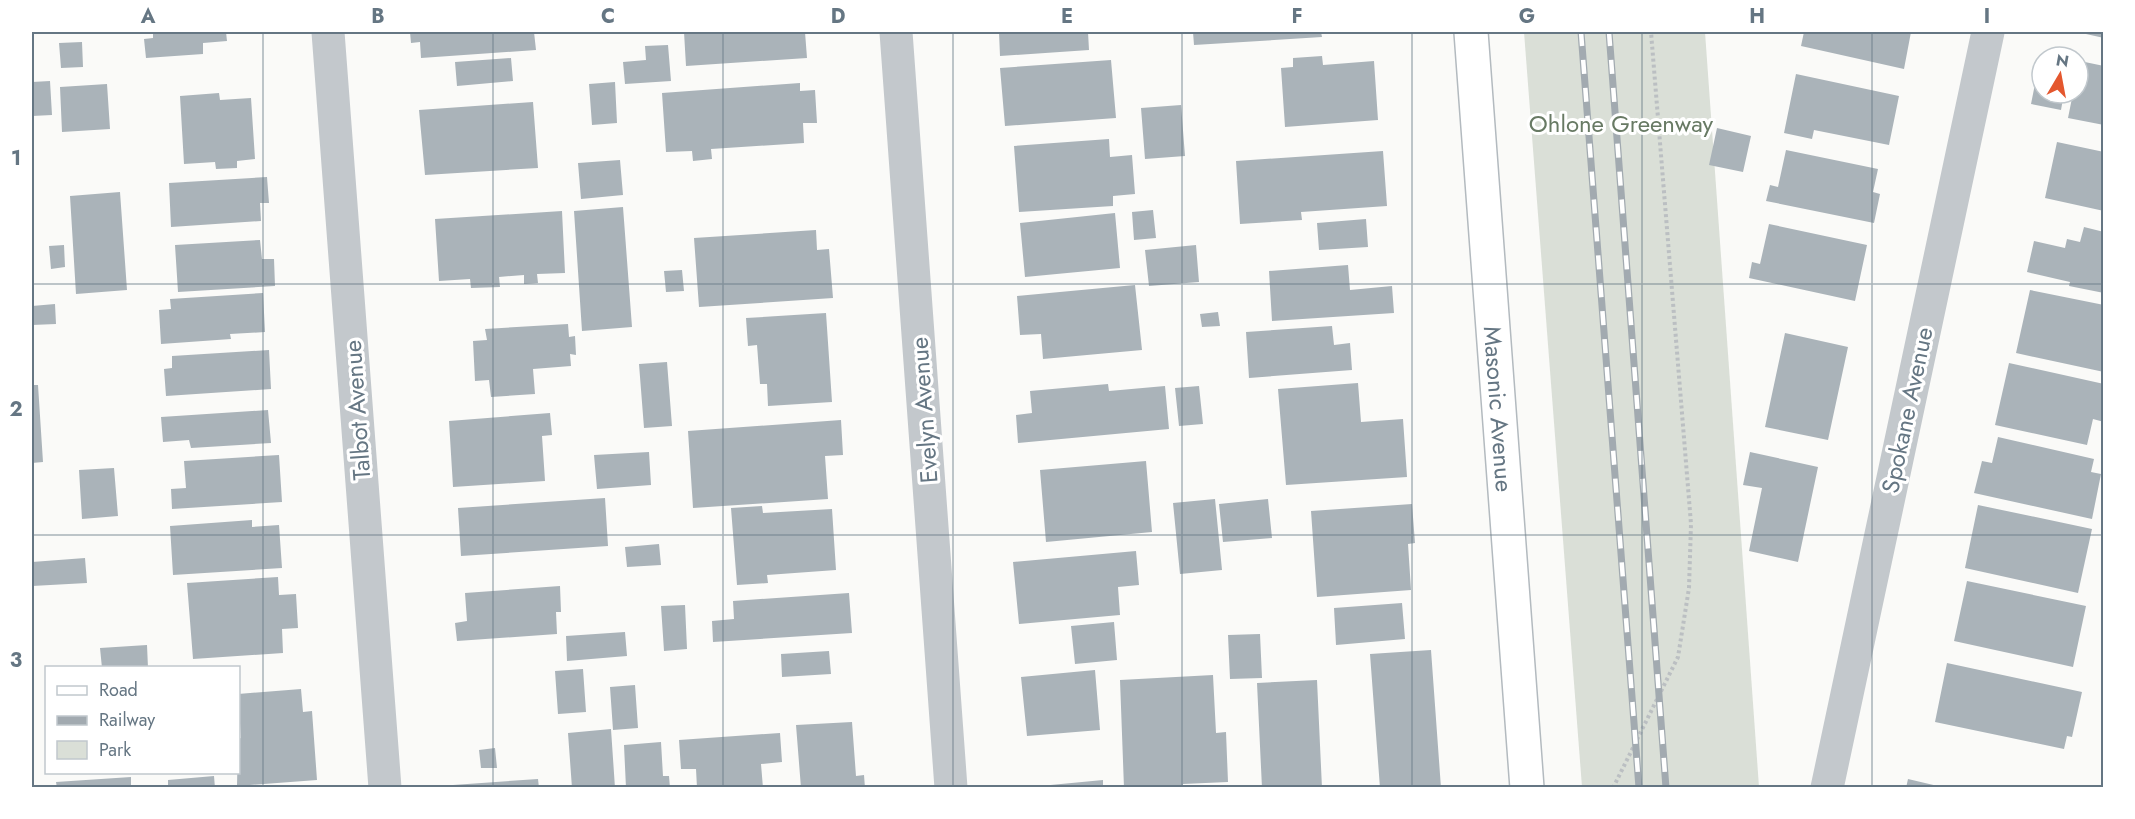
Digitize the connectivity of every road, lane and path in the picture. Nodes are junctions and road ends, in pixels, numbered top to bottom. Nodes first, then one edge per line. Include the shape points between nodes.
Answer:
1 (328, 32) edge
2 (896, 32) edge
3 (1471, 32) edge
4 (1651, 32) edge
5 (1988, 32) edge
6 (385, 788) edge
7 (951, 788) edge
8 (1527, 788) edge
9 (1613, 788) edge
10 (1827, 788) edge

1 - 6 street, Talbot Avenue
2 - 7 street, Evelyn Avenue
3 - 8 street, Masonic Avenue
4 - 9 path via 1691,524 1689,588 1678,657
5 - 10 street, Spokane Avenue

